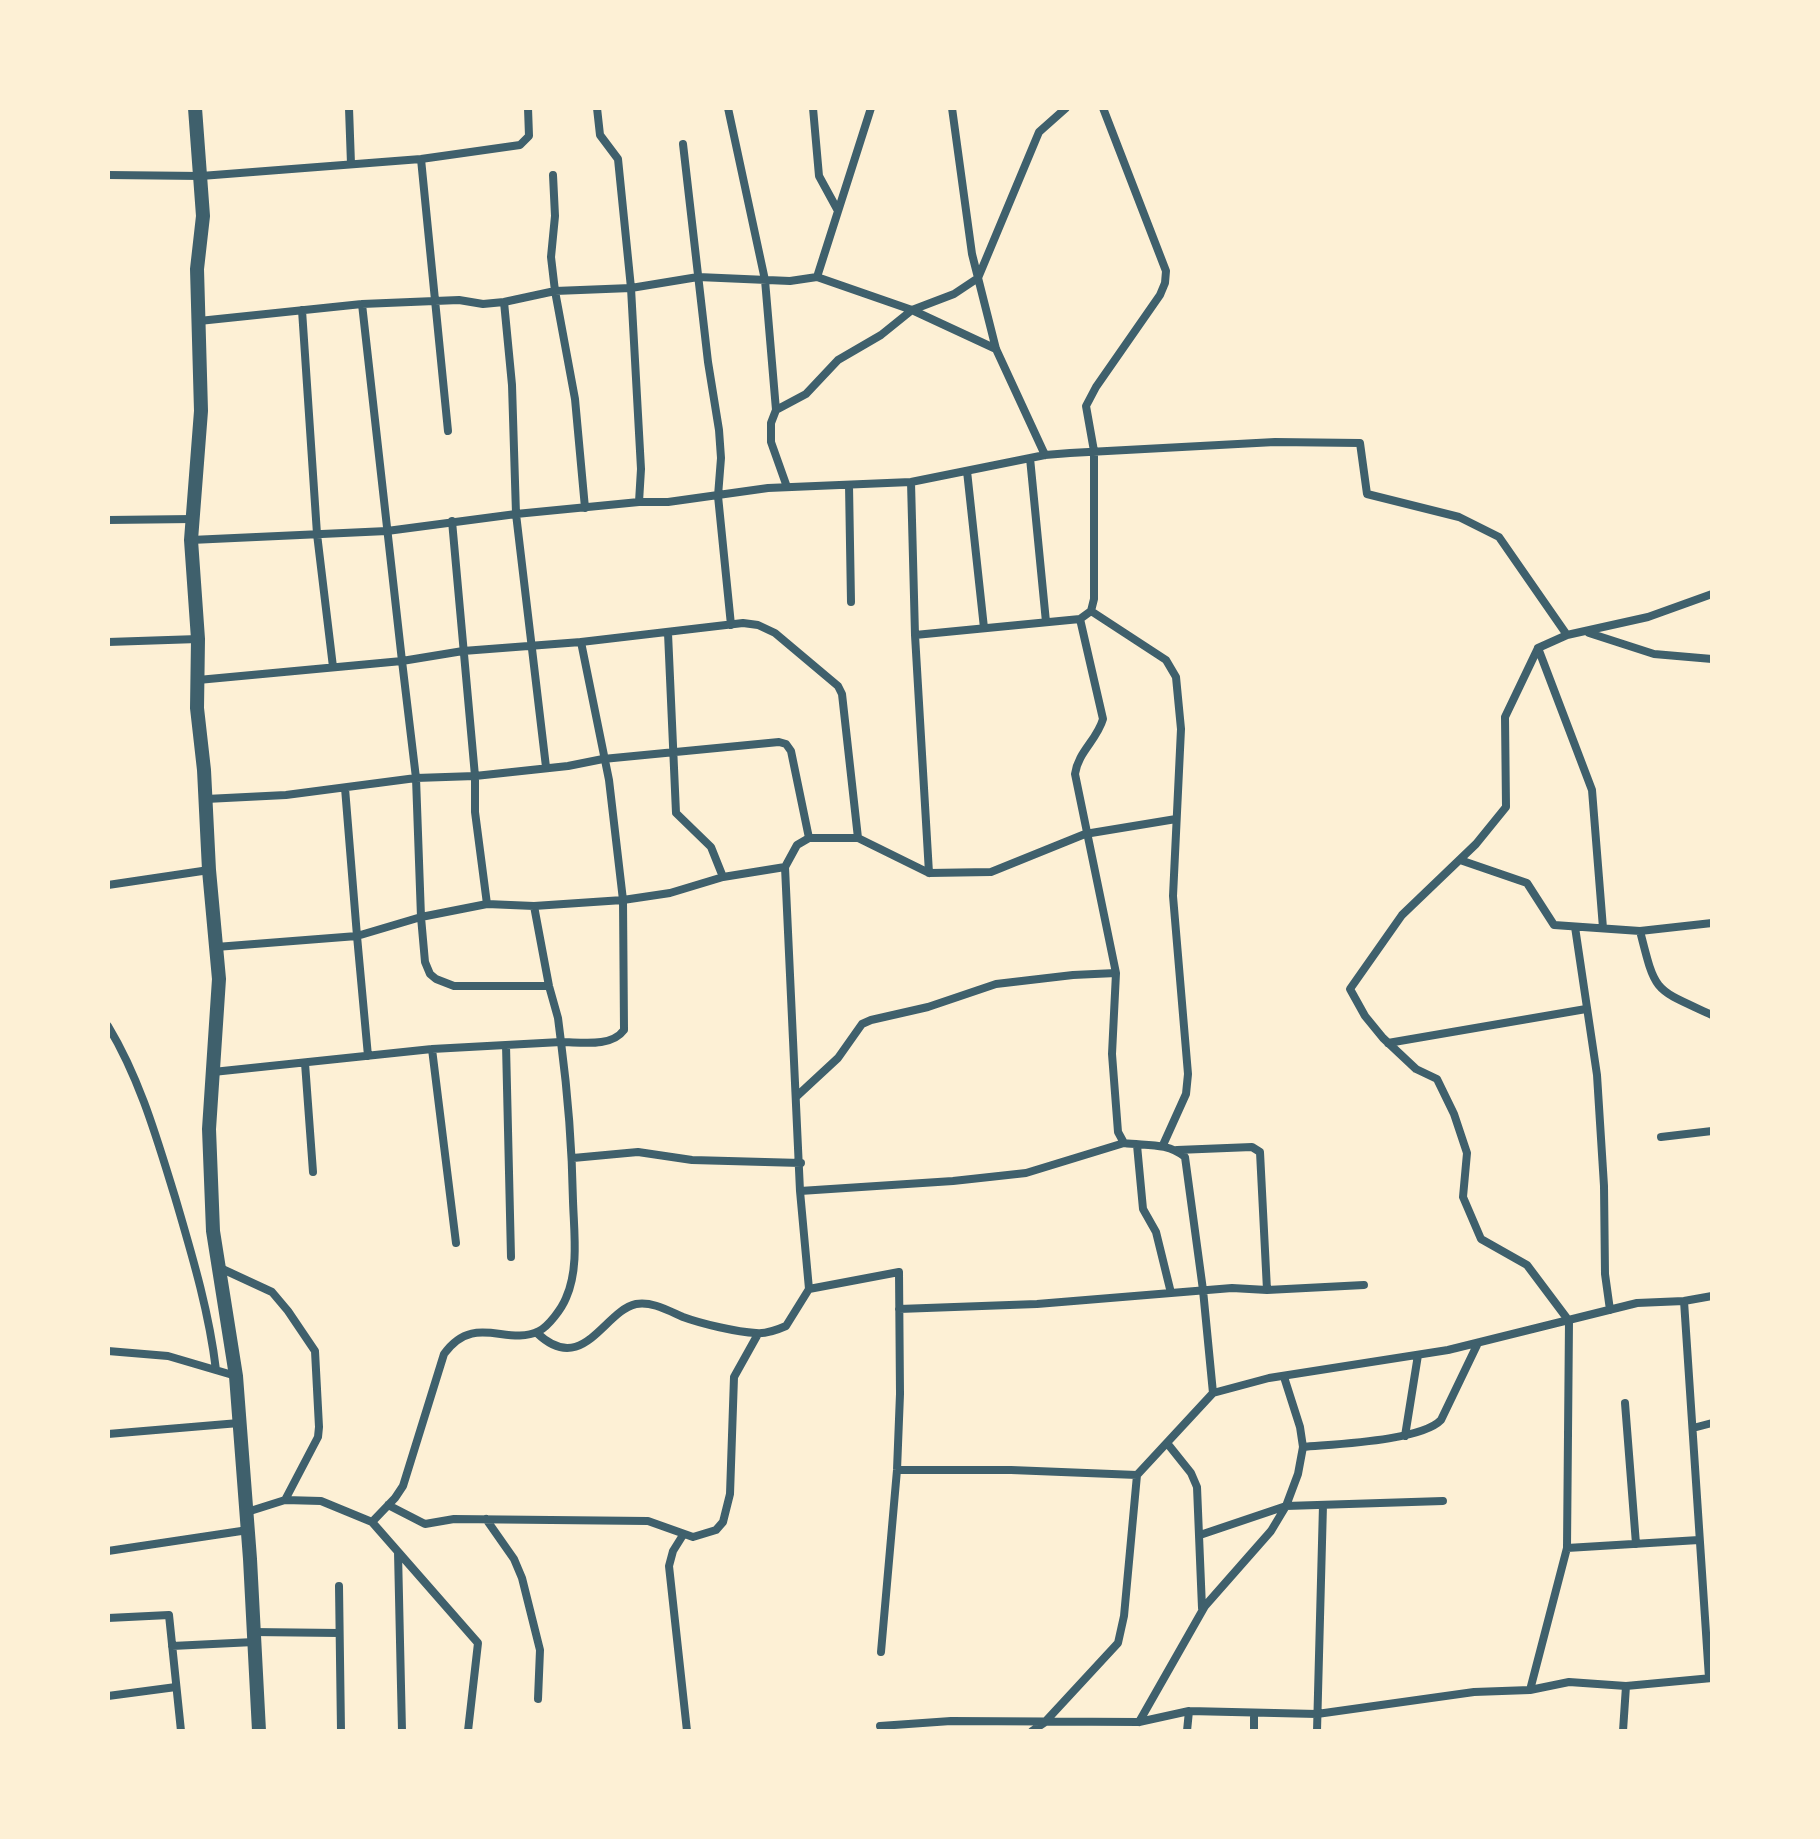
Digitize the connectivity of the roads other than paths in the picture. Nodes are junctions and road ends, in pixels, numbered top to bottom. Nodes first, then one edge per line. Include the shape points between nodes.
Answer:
1 (349, 108) edge
2 (528, 108) edge
3 (597, 108) edge
4 (728, 108) edge
5 (813, 108) edge
6 (871, 108) edge
7 (952, 108) edge
8 (1066, 108) edge
9 (1103, 108) edge
10 (193, 109) edge
11 (683, 144) dead end
12 (421, 159) junction
13 (351, 164) junction
14 (108, 175) edge
15 (553, 175) dead end
16 (201, 176) junction
17 (837, 209) junction
18 (698, 277) junction
19 (817, 277) junction
20 (978, 278) junction
21 (765, 280) junction
22 (631, 288) junction
23 (555, 291) junction
24 (434, 301) junction
25 (504, 302) junction
26 (362, 304) junction
27 (302, 310) junction
28 (912, 310) junction
29 (199, 321) junction
30 (996, 349) junction
31 (776, 410) junction
32 (448, 431) dead end
33 (1094, 451) junction
34 (1045, 455) junction
35 (1030, 458) junction
36 (967, 471) junction
37 (911, 482) junction
38 (849, 485) junction
39 (787, 487) junction
40 (718, 496) junction
41 (639, 502) junction
42 (585, 508) junction
43 (516, 514) junction
44 (193, 519) junction
45 (108, 520) edge
46 (452, 521) junction
47 (387, 531) junction
48 (317, 534) junction
49 (191, 540) junction
50 (1712, 594) edge
51 (851, 602) dead end
52 (1091, 611) junction
53 (1080, 619) junction
54 (1046, 622) junction
55 (731, 625) junction
56 (984, 628) junction
57 (1585, 632) junction
58 (668, 633) junction
59 (915, 635) junction
60 (1567, 635) junction
61 (198, 639) junction
62 (108, 642) edge
63 (581, 642) junction
64 (533, 646) junction
65 (1538, 648) junction
66 (463, 651) junction
67 (1712, 659) edge
68 (402, 661) junction
69 (333, 667) junction
70 (198, 680) junction
71 (673, 752) junction
72 (603, 759) junction
73 (546, 767) junction
74 (475, 776) junction
75 (416, 778) junction
76 (345, 788) junction
77 (206, 799) junction
78 (1176, 819) junction
79 (1085, 834) junction
80 (809, 838) junction
81 (858, 838) junction
82 (1460, 860) junction
83 (785, 867) junction
84 (209, 870) junction
85 (929, 873) junction
86 (723, 877) junction
87 (108, 885) edge
88 (623, 900) junction
89 (487, 904) junction
90 (534, 906) junction
91 (421, 917) junction
92 (1712, 923) edge
93 (1575, 927) junction
94 (1603, 928) junction
95 (1640, 931) junction
96 (357, 936) junction
97 (216, 947) junction
98 (1116, 973) junction
99 (549, 986) junction
100 (1586, 1009) junction
101 (1712, 1015) edge
102 (108, 1026) edge
103 (561, 1042) junction
104 (1388, 1043) junction
105 (506, 1045) junction
106 (432, 1049) junction
107 (368, 1056) junction
108 (305, 1063) junction
109 (213, 1072) junction
110 (797, 1096) junction
111 (1712, 1131) edge
112 (1661, 1137) dead end
113 (1124, 1143) junction
114 (1137, 1145) junction
115 (1163, 1145) junction
116 (1176, 1150) junction
117 (573, 1158) junction
118 (801, 1163) junction
119 (313, 1172) dead end
120 (800, 1191) junction
121 (456, 1243) dead end
122 (511, 1257) dead end
123 (218, 1267) junction
124 (1364, 1285) dead end
125 (809, 1289) junction
126 (1203, 1290) junction
127 (1267, 1290) junction
128 (1171, 1293) junction
129 (1712, 1296) edge
130 (1684, 1301) junction
131 (899, 1309) junction
132 (1610, 1310) junction
133 (1569, 1321) junction
134 (537, 1333) junction
135 (758, 1334) junction
136 (1478, 1343) junction
137 (108, 1351) edge
138 (1418, 1355) junction
139 (216, 1370) junction
140 (236, 1376) junction
141 (1284, 1377) junction
142 (1213, 1393) junction
143 (1625, 1403) dead end
144 (239, 1423) junction
145 (1712, 1423) edge
146 (1693, 1428) junction
147 (108, 1434) edge
148 (1405, 1436) junction
149 (1167, 1443) junction
150 (1303, 1447) junction
151 (897, 1470) junction
152 (1137, 1475) junction
153 (285, 1500) junction
154 (1443, 1501) dead end
155 (388, 1505) junction
156 (1323, 1505) junction
157 (1286, 1506) junction
158 (247, 1512) junction
159 (486, 1519) junction
160 (372, 1522) junction
161 (248, 1530) junction
162 (683, 1535) junction
163 (1200, 1535) junction
164 (1699, 1540) junction
165 (1636, 1544) junction
166 (1567, 1548) junction
167 (108, 1551) edge
168 (398, 1552) junction
169 (339, 1586) dead end
170 (1202, 1611) junction
171 (108, 1618) edge
172 (339, 1633) junction
173 (253, 1637) junction
174 (172, 1646) junction
175 (881, 1652) dead end
176 (1710, 1678) edge
177 (1626, 1686) junction
178 (176, 1687) junction
179 (1530, 1690) junction
180 (108, 1696) edge
181 (538, 1699) dead end
182 (1189, 1711) junction
183 (1254, 1713) junction
184 (1317, 1714) junction
185 (1139, 1722) junction
186 (1044, 1723) junction
187 (880, 1726) dead end
188 (181, 1731) edge
189 (259, 1731) edge
190 (341, 1731) edge
191 (402, 1731) edge
192 (468, 1731) edge
193 (687, 1731) edge
194 (1032, 1731) edge
195 (1187, 1731) edge
196 (1254, 1731) edge
197 (1317, 1731) edge
198 (1623, 1731) edge

1 - 13 street
2 - 12 street via 529,136 520,145
3 - 22 street via 600,135 618,159
4 - 21 street
5 - 17 street via 819,176
6 - 17 street
7 - 20 street
8 - 20 street via 1039,132
9 - 33 street via 1166,271 1160,295 1086,406
10 - 16 street
11 - 18 street
12 - 13 street
12 - 24 street
13 - 16 street
14 - 16 street
15 - 23 street
16 - 29 street
17 - 19 street
18 - 21 street
18 - 22 street
18 - 40 street via 719,430
19 - 21 street
19 - 28 street
20 - 28 street
20 - 30 street
21 - 31 street
22 - 23 street
22 - 41 street
23 - 25 street
23 - 42 street via 575,399
24 - 25 street
24 - 26 street
24 - 32 street
25 - 43 street
26 - 27 street
26 - 47 street
27 - 29 street
27 - 48 street
28 - 30 street
28 - 31 street via 838,360 806,394
29 - 44 street via 201,411
30 - 34 street
31 - 39 street via 771,442
33 - 34 street
33 - 52 street
33 - 60 street via 1360,443 1367,494 1459,517 1499,537
34 - 35 street
35 - 36 street
35 - 54 street
36 - 37 street
36 - 56 street
37 - 38 street
37 - 59 street
38 - 39 street
38 - 51 street
39 - 40 street
40 - 41 street
40 - 55 street
41 - 42 street
42 - 43 street
43 - 46 street
43 - 64 street
44 - 45 street
44 - 49 street
46 - 47 street
46 - 66 street
47 - 48 street
47 - 68 street
48 - 49 street
48 - 69 street
49 - 61 street
50 - 57 street
52 - 53 street
52 - 78 street via 1166,660 1176,677 1181,729
53 - 54 street
53 - 79 street via 1103,719 1099,733 1076,762
54 - 56 street
55 - 58 street
55 - 81 street via 758,625 775,633 838,686
56 - 59 street
57 - 60 street
57 - 67 street via 1654,654
58 - 63 street
58 - 71 street
59 - 85 street
60 - 65 street
61 - 62 street
61 - 70 street
63 - 64 street
63 - 72 street
64 - 66 street
64 - 73 street
65 - 82 street via 1505,717 1506,807
65 - 94 street via 1592,790
66 - 68 street
66 - 74 street
68 - 69 street
68 - 75 street
69 - 70 street
70 - 77 street
71 - 72 street
71 - 80 street via 786,744
71 - 86 street via 676,813 711,847
72 - 73 street
72 - 88 street
73 - 74 street
74 - 75 street
74 - 89 street
75 - 76 street
75 - 91 street
76 - 77 street
76 - 96 street
77 - 84 street
78 - 79 street
78 - 115 street via 1173,896 1188,1074 1186,1094
79 - 85 street via 991,872
79 - 98 street
80 - 81 street
80 - 83 street via 797,845
81 - 85 street
82 - 93 street via 1527,883 1554,925
82 - 104 street via 1402,915 1350,989
83 - 86 street
83 - 110 street
84 - 87 street
84 - 97 street
86 - 88 street
88 - 90 street
88 - 103 street via 624,1030 605,1042
89 - 90 street
89 - 91 street
90 - 99 street
91 - 96 street
91 - 99 street via 425,962 436,979 454,986
92 - 95 street
93 - 94 street
93 - 100 street
94 - 95 street
95 - 101 street via 1657,987
96 - 97 street
96 - 107 street
97 - 109 street
98 - 110 street via 996,984 871,1020
98 - 113 street via 1112,1054 1118,1132
99 - 103 street
100 - 104 street
100 - 132 street via 1597,1075
102 - 139 street via 154,1128 199,1278
103 - 105 street
103 - 117 street
104 - 133 street via 1416,1069 1437,1079 1454,1114 1467,1153 1463,1197 1481,1239 1527,1265
105 - 106 street
105 - 122 street
106 - 107 street
106 - 121 street
107 - 108 street
108 - 109 street
108 - 119 street
109 - 123 street via 209,1129
110 - 118 street
111 - 112 street
113 - 114 street
113 - 120 street via 1026,1173
114 - 115 street
114 - 128 street via 1143,1209 1156,1232
115 - 116 street
116 - 126 street via 1185,1157
116 - 127 street via 1252,1147 1260,1152
117 - 118 street via 638,1152 692,1160
117 - 134 street via 575,1253 569,1290
118 - 120 street
120 - 125 street
123 - 140 street
123 - 153 street via 272,1292 315,1351 318,1437
124 - 127 street
125 - 131 street via 899,1272
125 - 135 street via 786,1326
126 - 127 street
126 - 128 street
126 - 142 street
128 - 131 street
129 - 130 street
130 - 132 street
130 - 146 street
131 - 151 street
132 - 133 street
133 - 136 street
133 - 166 street
134 - 135 street via 548,1343 575,1345 594,1338 625,1308 647,1303
134 - 155 street via 482,1332 453,1340 403,1486
135 - 162 street via 734,1377 730,1494 723,1522 716,1530
136 - 138 street
136 - 148 street via 1441,1420
137 - 139 street via 168,1356
138 - 141 street
138 - 148 street
139 - 140 street
140 - 144 street
141 - 142 street
141 - 150 street
142 - 149 street
143 - 165 street
144 - 147 street
144 - 158 street
145 - 146 street
146 - 164 street
148 - 150 street
149 - 152 street
149 - 163 street via 1197,1487
150 - 157 street
151 - 152 street
151 - 175 street
152 - 186 street via 1118,1643
153 - 158 street
153 - 160 street via 321,1501
154 - 156 street
155 - 159 street via 425,1524
155 - 160 street
156 - 157 street
156 - 184 street
157 - 163 street
157 - 170 street
158 - 161 street
159 - 162 street via 648,1521
159 - 181 street via 522,1578 540,1650
160 - 168 street
161 - 167 street
161 - 173 street
162 - 193 street via 669,1566
163 - 170 street
164 - 165 street
164 - 176 street
165 - 166 street
166 - 179 street
168 - 191 street
168 - 192 street via 478,1643
169 - 172 street
170 - 185 street
171 - 174 street via 169,1615
172 - 173 street
172 - 190 street
173 - 174 street
173 - 189 street
174 - 178 street
176 - 177 street
177 - 179 street via 1569,1682
177 - 198 street
178 - 180 street
178 - 188 street
179 - 184 street via 1474,1692
182 - 183 street
182 - 185 street
182 - 195 street
183 - 184 street
183 - 196 street
184 - 197 street
185 - 186 street
186 - 187 street
186 - 194 street

